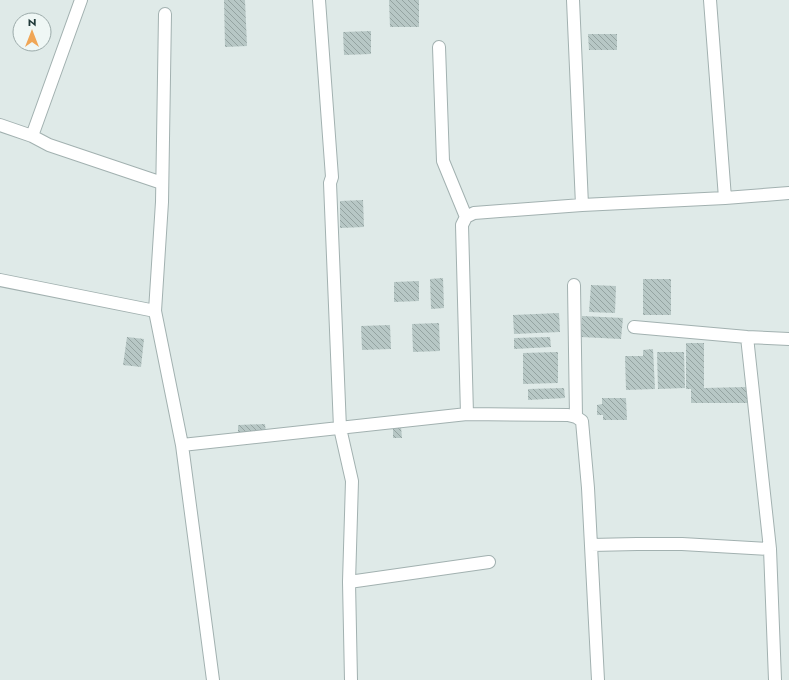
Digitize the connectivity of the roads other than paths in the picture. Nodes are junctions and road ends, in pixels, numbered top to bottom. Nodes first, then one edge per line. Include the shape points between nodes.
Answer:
1 (81, 0) edge
2 (319, 0) edge
3 (573, 0) edge
4 (710, 0) edge
5 (165, 14) dead end
6 (439, 47) dead end
7 (0, 125) edge
8 (32, 136) junction
9 (162, 184) junction
10 (789, 193) edge
11 (725, 198) junction
12 (582, 205) junction
13 (466, 217) junction
14 (0, 280) edge
15 (574, 285) dead end
16 (154, 311) junction
17 (634, 327) dead end
18 (747, 338) junction
19 (789, 339) edge
20 (467, 414) junction
21 (576, 417) junction
22 (340, 428) junction
23 (182, 445) junction
24 (591, 545) junction
25 (770, 549) junction
26 (489, 562) dead end
27 (349, 582) junction
28 (214, 680) edge
29 (351, 680) edge
30 (598, 680) edge
31 (775, 680) edge

1 - 8 street
2 - 22 street via 332,177 330,183
3 - 12 street
4 - 11 street
5 - 9 street
6 - 13 street via 443,161
7 - 8 street
8 - 9 street via 49,145
9 - 16 street
10 - 11 street
11 - 12 street
12 - 13 street via 474,213
13 - 20 street via 462,225
14 - 16 street
15 - 21 street
16 - 23 street
17 - 18 street
18 - 19 street
18 - 25 street
20 - 21 street
20 - 22 street
21 - 24 street via 582,421
22 - 23 street
22 - 27 street via 352,481
23 - 28 street
24 - 25 street via 682,544
24 - 30 street
25 - 31 street
26 - 27 street
27 - 29 street

